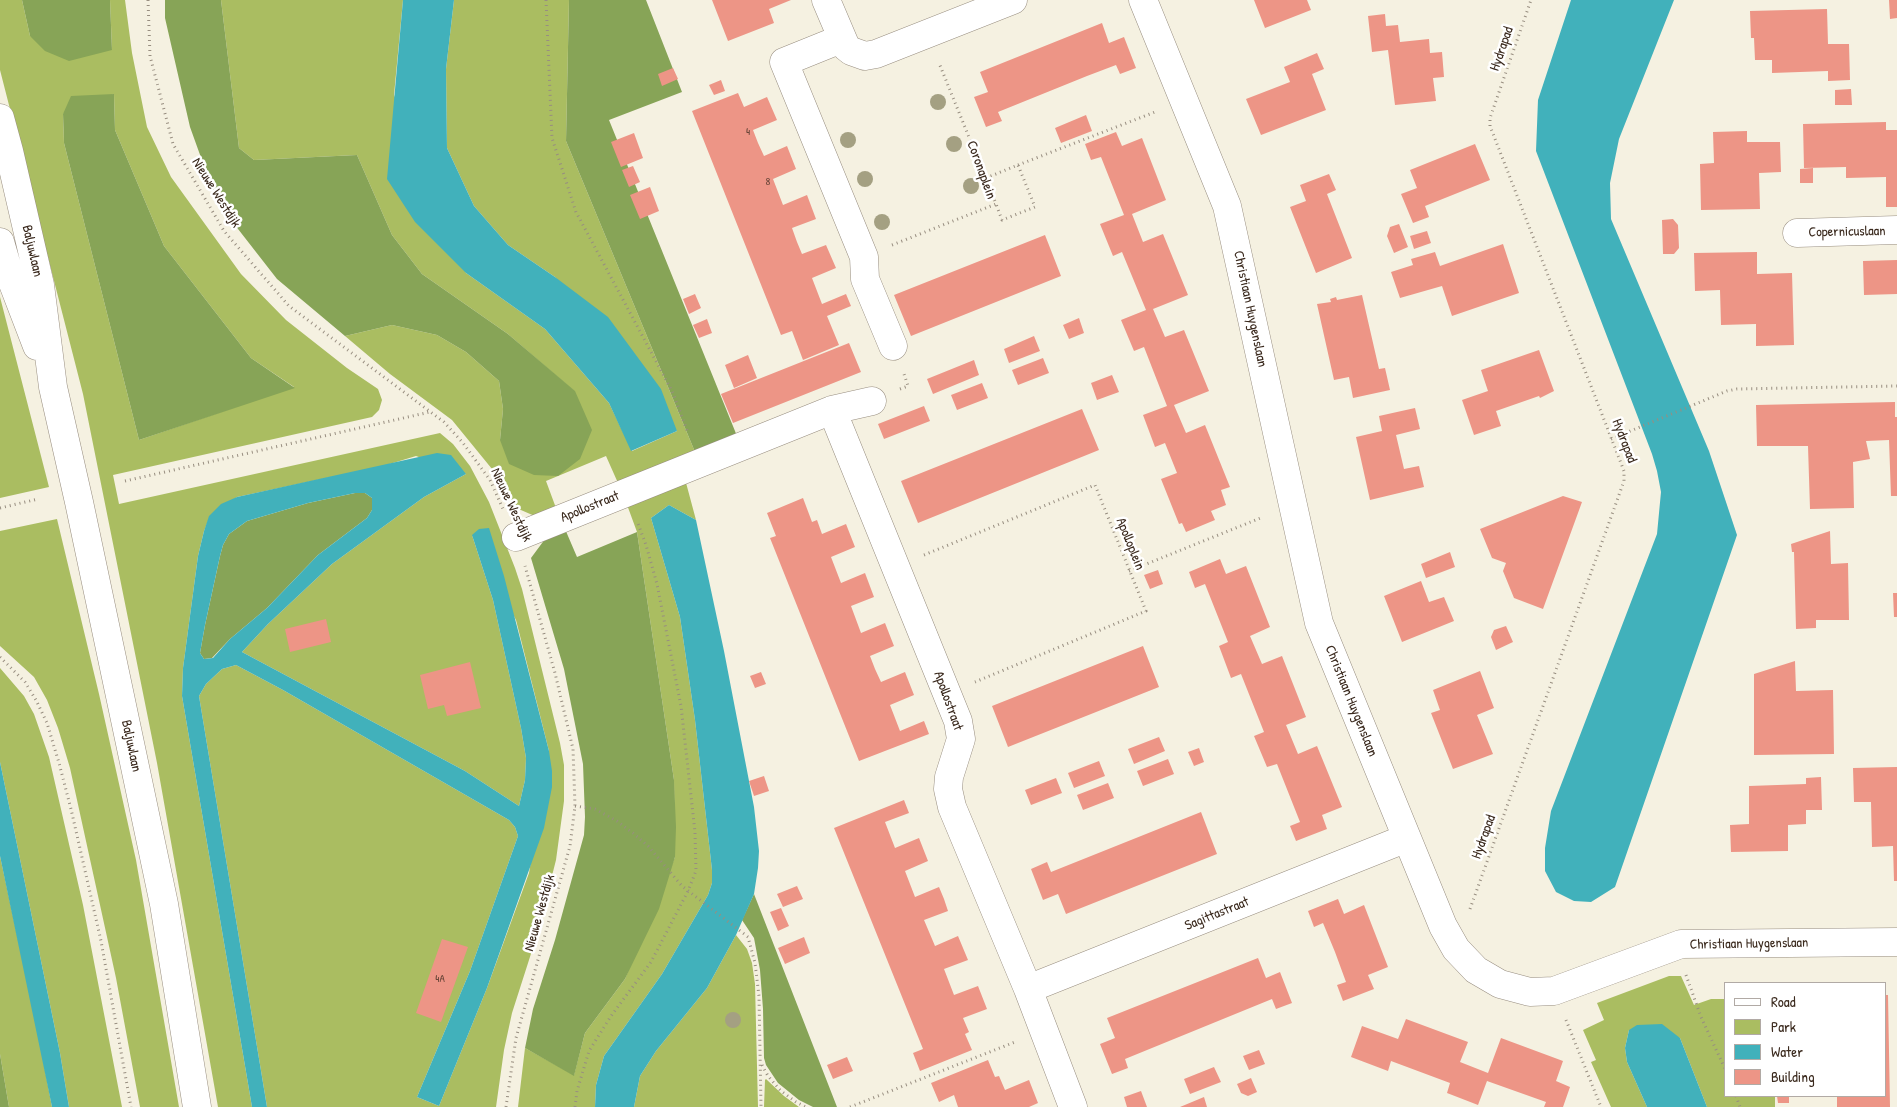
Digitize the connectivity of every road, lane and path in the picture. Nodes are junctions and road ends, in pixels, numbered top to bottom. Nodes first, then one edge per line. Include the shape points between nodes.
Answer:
1 (148, 0) edge
2 (546, 0) edge
3 (826, 0) edge
4 (1012, 0) edge
5 (1143, 0) edge
6 (1531, 0) edge
7 (927, 34) junction
8 (841, 39) junction
9 (1184, 101) junction
10 (0, 118) edge
11 (1018, 166) junction
12 (986, 178) junction
13 (996, 204) junction
14 (1897, 230) edge
15 (1797, 233) dead end
16 (0, 242) edge
17 (864, 257) junction
18 (893, 346) dead end
19 (1897, 386) edge
20 (53, 387) junction
21 (872, 401) dead end
22 (832, 410) junction
23 (430, 412) junction
24 (1611, 440) junction
25 (700, 462) junction
26 (125, 481) dead end
27 (625, 493) junction
28 (38, 499) dead end
29 (1292, 505) junction
30 (0, 508) edge
31 (516, 537) junction
32 (895, 567) junction
33 (1129, 571) junction
34 (0, 657) edge
35 (947, 693) junction
36 (575, 806) junction
37 (1407, 838) junction
38 (688, 891) junction
39 (1897, 942) edge
40 (1676, 946) junction
41 (1456, 950) junction
42 (1028, 990) junction
43 (1554, 991) junction
44 (1042, 1031) junction
45 (761, 1062) junction
46 (1724, 1067) edge
47 (131, 1107) edge
48 (197, 1107) edge
49 (506, 1107) edge
50 (576, 1107) edge
51 (761, 1107) edge
52 (806, 1107) edge
53 (850, 1107) edge
54 (1073, 1107) edge
55 (1602, 1107) edge

1 - 23 path, Nieuwe Westdijk via 150,56 173,144 224,232 289,306
2 - 25 path via 552,138 576,212 673,393
3 - 8 street
4 - 7 street
5 - 9 street, Christiaan Huygenslaan
6 - 24 path, Hydrapad via 1490,126
7 - 8 street via 865,56 851,52
7 - 12 path, Coronaplein
8 - 17 street via 784,62
9 - 11 path
9 - 29 street, Christiaan Huygenslaan via 1227,206
10 - 20 street, Baljuwlaan via 40,285
11 - 12 path
11 - 13 path via 1035,207 1002,220
12 - 13 path, Coronaplein
13 - 17 path, Coronaplein
14 - 15 street, Copernicuslaan
16 - 20 street, Baljuwlaan
17 - 18 street via 865,280
19 - 24 path via 1736,389
20 - 48 street, Baljuwlaan via 164,904
21 - 22 street, Apollostraat
22 - 25 street, Apollostraat
22 - 32 street, Apollostraat
23 - 26 path
23 - 31 path, Nieuwe Westdijk via 463,443 490,480
24 - 41 path, Hydrapad via 1624,471 1624,481
25 - 27 street, Apollostraat
27 - 31 street, Apollostraat
27 - 38 path via 646,545 657,584 681,706 696,848 696,872
28 - 30 path
29 - 33 path
29 - 37 street, Christiaan Huygenslaan via 1319,623
31 - 36 path, Nieuwe Westdijk via 573,749
32 - 33 path, Apolloplein via 1094,485
32 - 35 street, Apollostraat
33 - 35 path, Apolloplein via 1146,611
34 - 47 path via 25,682 36,700 59,763 100,941
35 - 42 street, Apollostraat via 961,730 949,777 952,807
36 - 38 path via 595,809 633,833
36 - 49 path, Nieuwe Westdijk via 570,846 516,1038
37 - 41 street, Christiaan Huygenslaan
37 - 42 street, Sagittastraat
38 - 45 path via 743,933 750,942 756,969
38 - 50 path via 652,962 611,1016 589,1052
39 - 40 street, Christiaan Huygenslaan
40 - 43 street, Christiaan Huygenslaan
40 - 46 path via 1696,1004
41 - 43 street, Christiaan Huygenslaan via 1476,970 1500,984 1530,992
42 - 44 street, Apollostraat
43 - 55 path
44 - 53 path
44 - 54 street, Apollostraat
45 - 51 path
45 - 52 path via 774,1084

